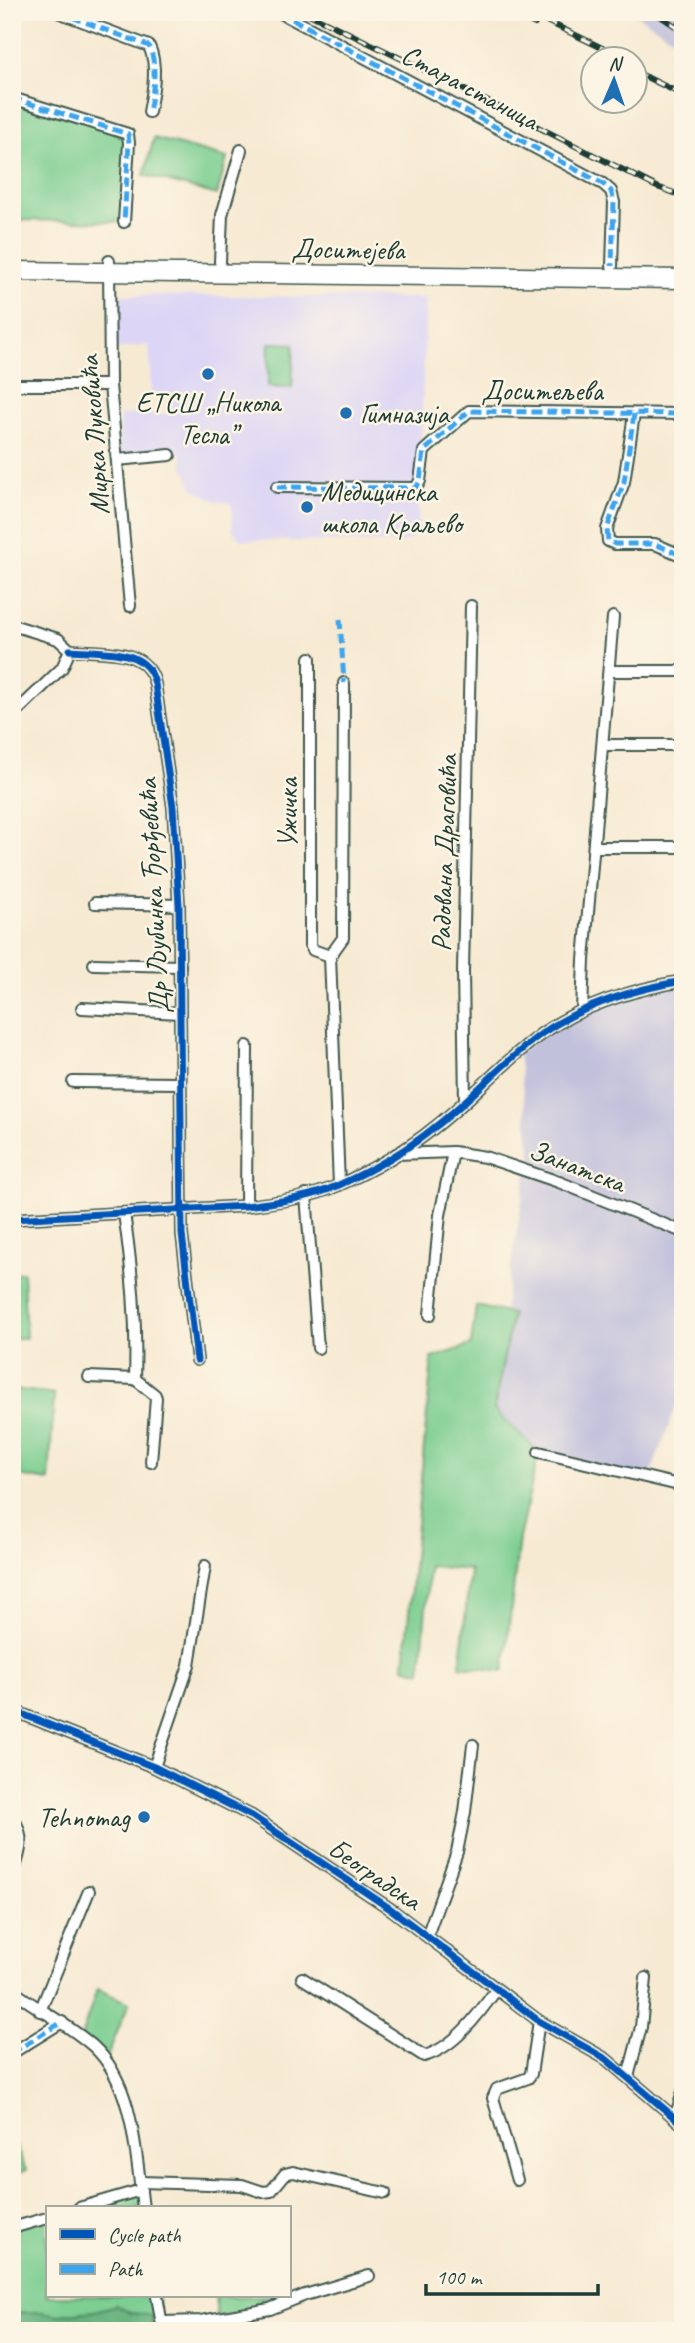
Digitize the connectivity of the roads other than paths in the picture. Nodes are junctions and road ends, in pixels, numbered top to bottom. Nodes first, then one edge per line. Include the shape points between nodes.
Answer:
1 (58, 12) edge
2 (279, 12) edge
3 (12, 98) edge
4 (149, 111) dead end
5 (241, 150) dead end
6 (124, 222) dead end
7 (12, 260) edge
8 (220, 262) junction
9 (612, 266) junction
10 (109, 267) junction
11 (683, 267) edge
12 (12, 271) edge
13 (683, 279) edge
14 (12, 385) edge
15 (110, 385) junction
16 (634, 414) junction
17 (683, 414) edge
18 (170, 455) dead end
19 (117, 460) junction
20 (277, 487) dead end
21 (683, 556) edge
22 (130, 606) dead end
23 (471, 606) dead end
24 (612, 617) dead end
25 (12, 625) edge
26 (70, 650) junction
27 (310, 657) dead end
28 (609, 671) junction
29 (683, 671) edge
30 (344, 683) dead end
31 (12, 716) edge
32 (603, 745) junction
33 (682, 745) edge
34 (595, 847) junction
35 (677, 847) dead end
36 (95, 903) dead end
37 (179, 905) junction
38 (330, 956) junction
39 (93, 964) dead end
40 (180, 967) junction
41 (683, 981) edge
42 (82, 1008) dead end
43 (582, 1010) junction
44 (180, 1013) junction
45 (247, 1046) dead end
46 (73, 1082) dead end
47 (180, 1083) junction
48 (465, 1101) junction
49 (424, 1135) junction
50 (453, 1152) junction
51 (435, 1153) junction
52 (396, 1154) junction
53 (339, 1185) junction
54 (306, 1195) junction
55 (246, 1206) junction
56 (182, 1209) junction
57 (124, 1213) junction
58 (12, 1219) edge
59 (683, 1232) edge
60 (430, 1315) dead end
61 (317, 1348) dead end
62 (197, 1360) dead end
63 (89, 1377) dead end
64 (135, 1379) junction
65 (539, 1452) dead end
66 (151, 1462) dead end
67 (683, 1486) edge
68 (205, 1566) dead end
69 (12, 1710) edge
70 (473, 1745) dead end
71 (154, 1767) junction
72 (12, 1817) edge
73 (12, 1877) edge
74 (89, 1891) dead end
75 (427, 1936) junction
76 (302, 1978) dead end
77 (646, 1978) dead end
78 (12, 1990) edge
79 (496, 1990) junction
80 (40, 2011) junction
81 (539, 2021) junction
82 (62, 2022) junction
83 (12, 2053) edge
84 (628, 2077) junction
85 (683, 2092) edge
86 (679, 2121) edge
87 (517, 2180) dead end
88 (140, 2186) junction
89 (385, 2193) dead end
90 (85, 2206) edge
91 (143, 2206) edge
92 (46, 2218) edge
93 (12, 2228) edge
94 (369, 2276) dead end
95 (157, 2298) edge
96 (163, 2326) edge

1 - 4 street via 149,46 153,73
2 - 9 street, Стара станица via 603,184 614,202
3 - 6 street via 128,134
5 - 8 street via 222,215
7 - 10 main road, Доситејева
8 - 9 main road, Доситејева
8 - 10 main road, Доситејева
9 - 11 main road, Доситејева
10 - 12 main road, Доситејева
10 - 13 main road, Доситејева
10 - 15 street, Мирка Луковића
14 - 15 street
15 - 19 street, Мирка Луковића
16 - 17 street, Доситељева
16 - 20 street, Доситељева via 469,411 424,451 416,488
16 - 21 street via 624,482 607,529 608,541 654,544
18 - 19 street
19 - 22 street, Мирка Луковића
23 - 48 street, Радована Драговића via 463,971
24 - 28 street
25 - 26 street via 58,639
26 - 31 street via 62,668
26 - 37 street, Др Љубинка Ђорђевића via 122,654 142,660 153,673 171,779
27 - 38 street, Ужичка via 310,945
28 - 29 street
28 - 32 street
30 - 38 street, Ужичка via 343,938
32 - 33 street
32 - 34 street
34 - 35 street
34 - 43 street
36 - 37 street
37 - 40 street, Др Љубинка Ђорђевића
38 - 53 street, Ужичка
39 - 40 street
40 - 44 street, Др Љубинка Ђорђевића
41 - 43 street
42 - 44 street
43 - 48 street via 544,1032
44 - 47 street, Др Љубинка Ђорђевића
45 - 55 street
46 - 47 street
47 - 56 street, Др Љубинка Ђорђевића
48 - 49 street
49 - 51 street via 426,1146
49 - 52 street
50 - 51 street, Занатска
50 - 59 street, Занатска via 527,1171
50 - 60 street via 440,1215
51 - 52 street, Занатска
52 - 53 street
53 - 54 street
54 - 55 street
54 - 61 street
55 - 56 street
56 - 57 street
56 - 62 street, Др Љубинка Ђорђевића
57 - 58 street
57 - 64 street via 135,1293
63 - 64 street
64 - 66 street via 156,1398
65 - 67 street
68 - 71 street via 189,1665
69 - 71 street, Београдска
70 - 75 street via 457,1852
71 - 75 street, Београдска via 252,1816
72 - 73 street via 22,1843
74 - 80 street
75 - 79 street, Београдска
76 - 79 street via 424,2056 433,2054 475,2020
77 - 84 street via 641,2027
78 - 80 street
79 - 81 street, Београдска
80 - 82 street
81 - 84 street, Београдска
81 - 87 street via 531,2074 497,2089 493,2098
82 - 83 street
82 - 88 street via 94,2047 113,2072 131,2119
84 - 86 street, Београдска
85 - 86 street
88 - 89 street via 242,2185 262,2192 271,2191 285,2174 293,2172
88 - 90 street
88 - 91 street
92 - 93 street
94 - 96 street via 270,2309
95 - 96 street

